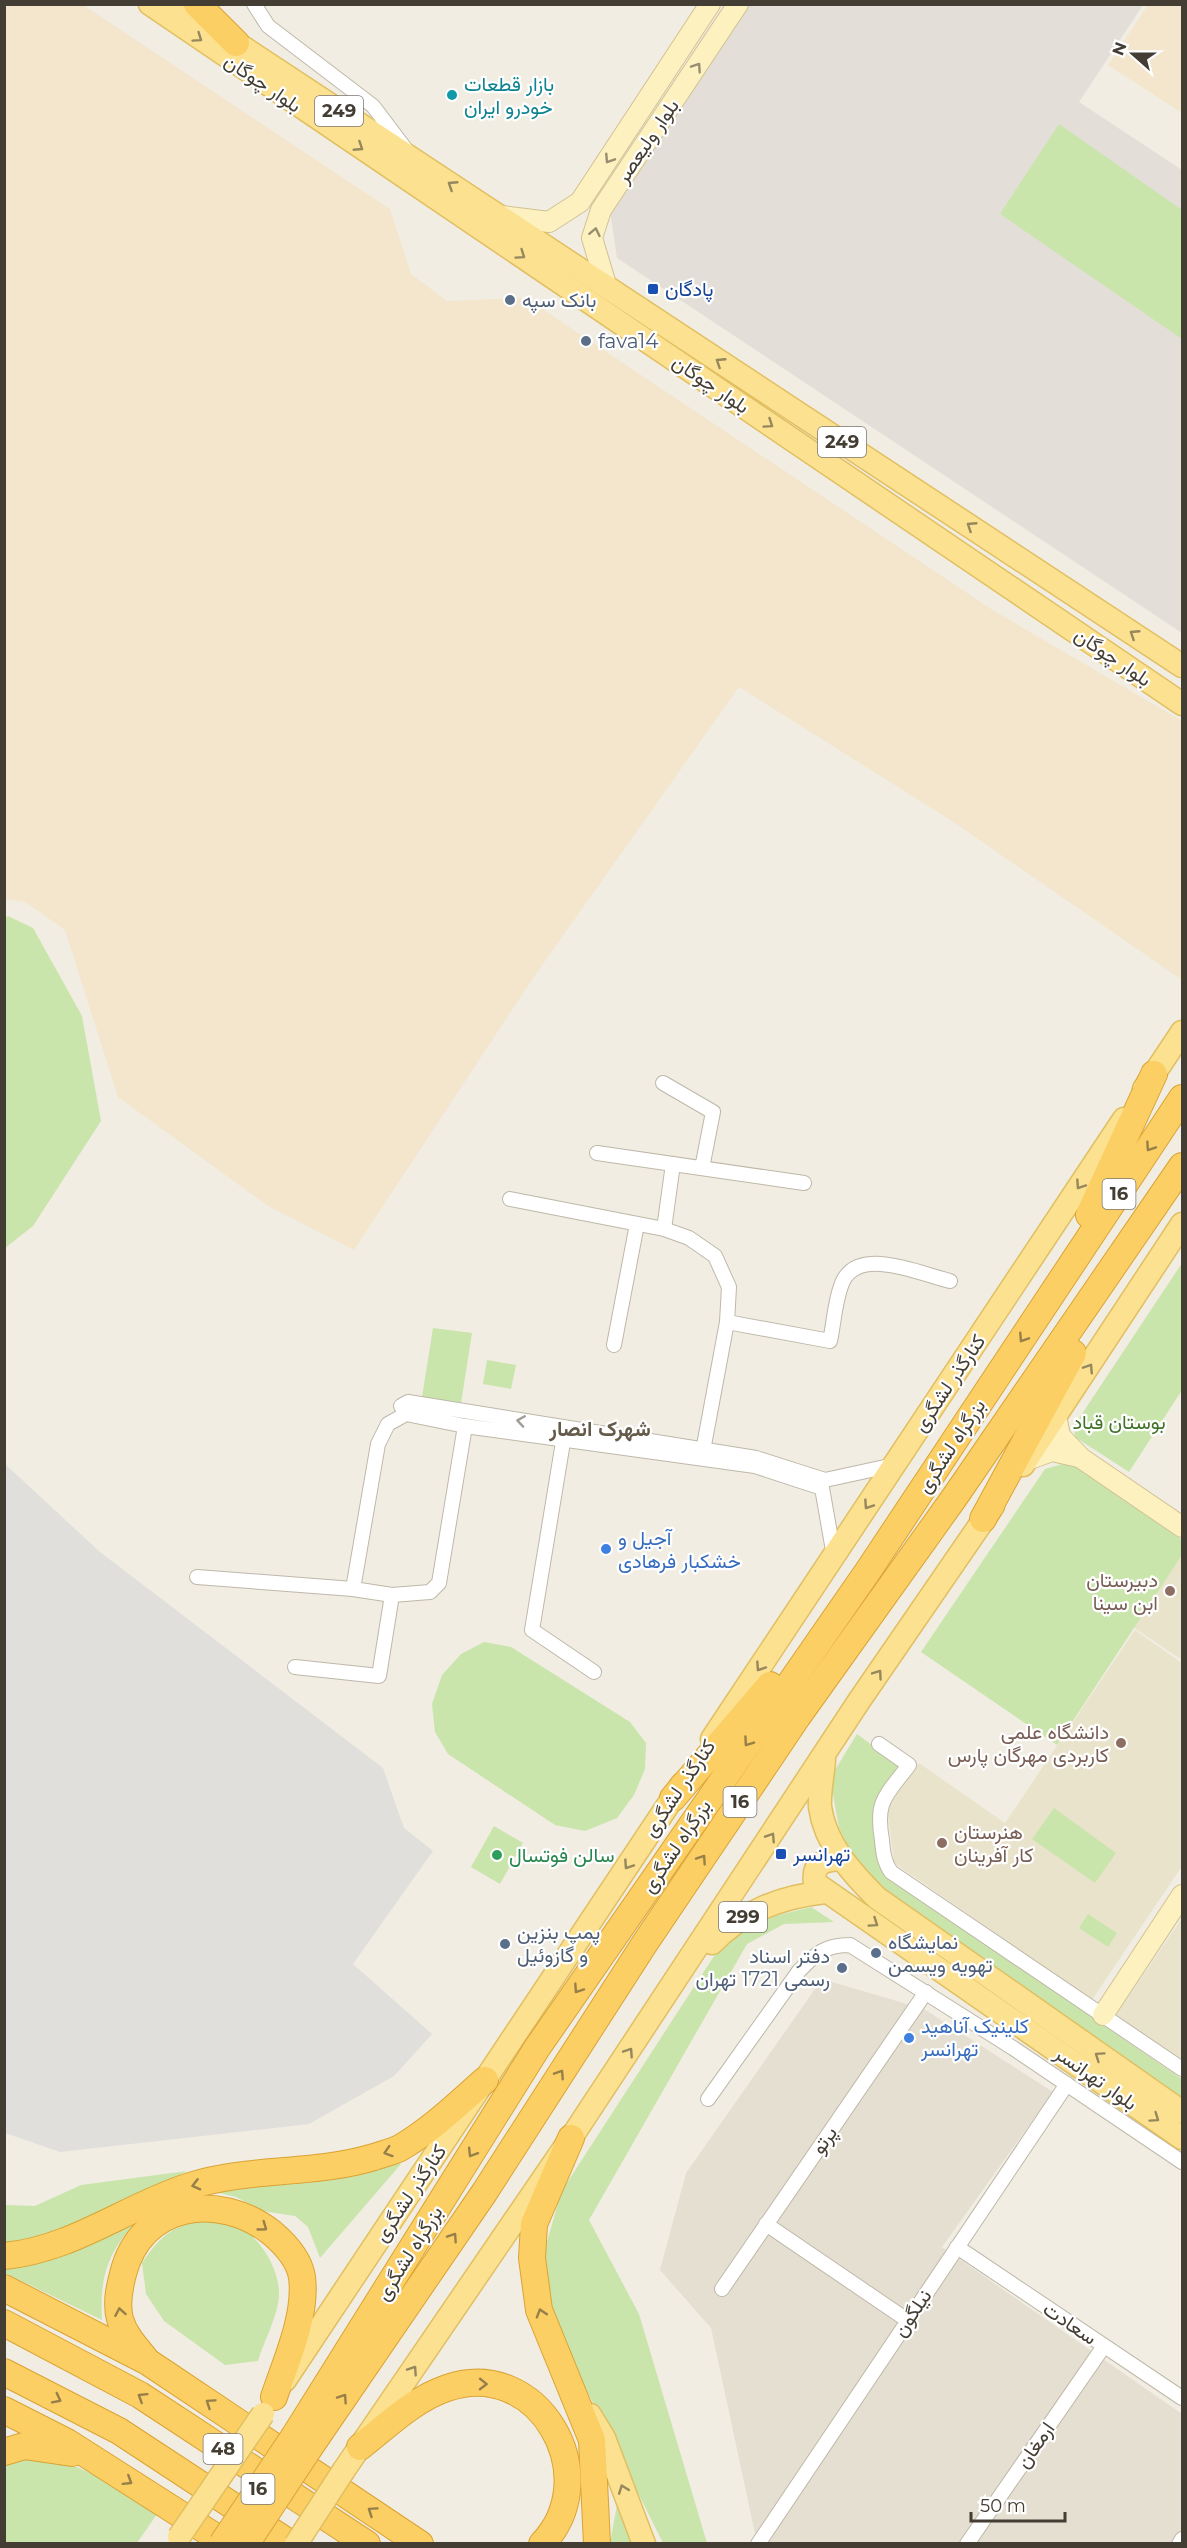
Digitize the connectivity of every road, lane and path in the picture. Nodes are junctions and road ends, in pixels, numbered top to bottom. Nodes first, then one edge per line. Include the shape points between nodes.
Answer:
1 (150, 4) edge
2 (177, 4) edge
3 (197, 4) edge
4 (254, 4) edge
5 (711, 4) edge
6 (738, 4) edge
7 (236, 44) junction
8 (627, 131) junction
9 (648, 140) junction
10 (413, 160) junction
11 (502, 216) junction
12 (607, 288) junction
13 (1182, 666) edge
14 (1182, 704) edge
15 (1182, 1032) edge
16 (1154, 1074) junction
17 (663, 1083) dead end
18 (1182, 1098) edge
19 (597, 1153) dead end
20 (673, 1164) junction
21 (1182, 1166) edge
22 (702, 1168) junction
23 (804, 1183) dead end
24 (1164, 1194) junction
25 (510, 1199) dead end
26 (637, 1224) junction
27 (1182, 1224) edge
28 (664, 1229) junction
29 (950, 1281) dead end
30 (1055, 1289) junction
31 (727, 1322) junction
32 (614, 1345) dead end
33 (406, 1413) junction
34 (1056, 1416) junction
35 (465, 1426) junction
36 (565, 1433) junction
37 (703, 1454) junction
38 (1081, 1458) junction
39 (1027, 1460) junction
40 (894, 1465) junction
41 (983, 1519) junction
42 (1182, 1527) edge
43 (834, 1556) junction
44 (868, 1571) junction
45 (197, 1577) dead end
46 (353, 1589) junction
47 (392, 1595) junction
48 (295, 1667) dead end
49 (594, 1672) dead end
50 (879, 1744) dead end
51 (825, 1756) junction
52 (673, 1798) junction
53 (841, 1858) junction
54 (825, 1892) junction
55 (1182, 1895) edge
56 (680, 1975) junction
57 (926, 1992) junction
58 (992, 2007) junction
59 (1103, 2015) junction
60 (1013, 2048) junction
61 (1182, 2069) edge
62 (485, 2080) junction
63 (1066, 2084) junction
64 (708, 2099) dead end
65 (1182, 2112) edge
66 (571, 2138) junction
67 (1182, 2138) edge
68 (1182, 2162) edge
69 (766, 2224) junction
70 (957, 2247) junction
71 (4, 2256) edge
72 (4, 2288) edge
73 (722, 2289) dead end
74 (4, 2298) edge
75 (908, 2320) junction
76 (4, 2323) edge
77 (1104, 2346) junction
78 (76, 2359) junction
79 (148, 2362) junction
80 (562, 2367) junction
81 (4, 2372) edge
82 (1182, 2398) edge
83 (269, 2406) junction
84 (4, 2410) edge
85 (303, 2441) junction
86 (360, 2447) junction
87 (4, 2452) edge
88 (96, 2461) junction
89 (1182, 2539) edge
90 (177, 2541) edge
91 (222, 2544) edge
92 (227, 2544) edge
93 (246, 2544) edge
94 (293, 2544) edge
95 (367, 2544) edge
96 (420, 2544) edge
97 (542, 2544) edge
98 (597, 2544) edge
99 (644, 2544) edge
100 (758, 2544) edge
101 (967, 2544) edge
102 (1179, 2544) edge

1 -> 14 main road, بلوار چوگان / 249
2 - 7 main road, بلوار چوگان / 249
3 - 7 highway
4 - 10 street via 268,26 373,106
5 - 8 main road, بلوار ولیعصر
9 -> 6 main road, بلوار ولیعصر
7 - 10 main road, بلوار چوگان / 249
8 - 9 main road via 631,143
8 -> 11 main road, بلوار ولیعصر via 580,202 549,222
12 -> 9 main road, بلوار ولیعصر via 592,238 601,210
11 -> 10 main road, بلوار چوگان / 249
11 - 12 main road, بلوار چوگان / 249
13 -> 12 main road, بلوار چوگان / 249
15 - 16 main road, کنارگذر لشگری
16 - 30 highway
16 -> 40 main road, کنارگذر لشگری
17 - 22 street via 713,1112
18 -> 30 highway, بزرگراه لشگری / 16
19 - 20 street
20 - 22 street
20 - 28 street
21 - 24 highway, بزرگراه لشگری / 16
22 - 23 street
24 - 41 highway
85 -> 24 highway, بزرگراه لشگری / 16 via 484,2193 798,1716
25 - 26 street
26 - 28 street
26 - 32 street
34 -> 27 main road
28 - 31 street via 688,1238 715,1256 729,1287
29 - 31 street via 872,1262 856,1266 843,1281 830,1341
30 -> 44 highway, بزرگراه لشگری / 16
31 - 37 street
33 - 35 street
36 -> 33 street via 408,1402 401,1406
33 - 46 street via 388,1424 378,1444
34 - 38 main road via 1060,1436
34 - 39 main road
35 - 36 street
35 - 47 street via 439,1583 430,1592
36 - 37 street
36 - 49 street via 532,1630
37 - 40 street via 756,1458 825,1480
37 - 43 street via 822,1488
38 - 39 main road via 1052,1451
38 - 42 main road
39 - 41 main road
40 -> 43 main road, کنارگذر لشگری
51 -> 41 main road
43 -> 52 main road, کنارگذر لشگری
44 - 52 highway
44 -> 85 highway, بزرگراه لشگری / 16 via 537,2048
45 - 46 street
46 - 47 street
47 - 48 street via 379,1676
50 - 59 street via 909,1765 881,1803 878,1816 885,1864 891,1872
51 - 53 main road, بلوار تهرانسر via 820,1807
56 -> 51 main road
52 -> 62 main road, کنارگذر لشگری
53 - 54 main road via 818,1864 815,1869 815,1883
65 -> 53 main road, بلوار تهرانسر via 877,1898
54 - 56 main road, 299 via 784,1897 749,1914 727,1928
54 -> 58 main road, بلوار تهرانسر
55 - 59 main road
66 -> 56 main road
57 - 60 street
57 - 64 street via 850,1945 827,1947 799,1971
57 - 69 street, پرتو
58 - 60 street
58 -> 67 main road, بلوار تهرانسر
59 - 61 street
60 - 63 street
62 -> 71 highway via 432,2126 398,2149 354,2163 192,2185 61,2244
62 - 83 main road, کنارگذر لشگری
63 - 68 street
63 - 70 street, نیلگون
80 -> 66 highway via 539,2310 532,2258 534,2224
86 -> 66 main road
69 - 73 street, پرتو
69 - 75 street
70 - 75 street, نیلگون
70 - 77 street, سعادت
72 - 79 highway
74 - 78 highway via 54,2334
75 - 100 street, نیلگون
76 - 78 highway, 48
77 - 82 street, سعادت
77 - 101 street, ارمغان
95 -> 78 highway, 48 via 140,2395
79 -> 83 highway via 120,2320 118,2302 126,2261 136,2244 172,2214 199,2208 229,2210 259,2223 289,2248 302,2276 294,2337
96 -> 79 highway
80 - 98 highway via 592,2440
99 -> 80 main road via 604,2438
81 -> 94 highway, 48 via 119,2431
83 - 90 main road, کنارگذر لشگری, bridge
84 - 88 highway
85 - 91 highway, بزرگراه لشگری / 16, bridge
85 - 93 highway, بزرگراه لشگری / 16, bridge
86 - 94 main road, bridge
86 -> 97 highway via 405,2412 449,2387 499,2385 524,2397 543,2414 562,2441 566,2460 568,2484 564,2505
87 - 88 highway via 24,2446 46,2447
88 -> 92 highway
89 - 102 street

